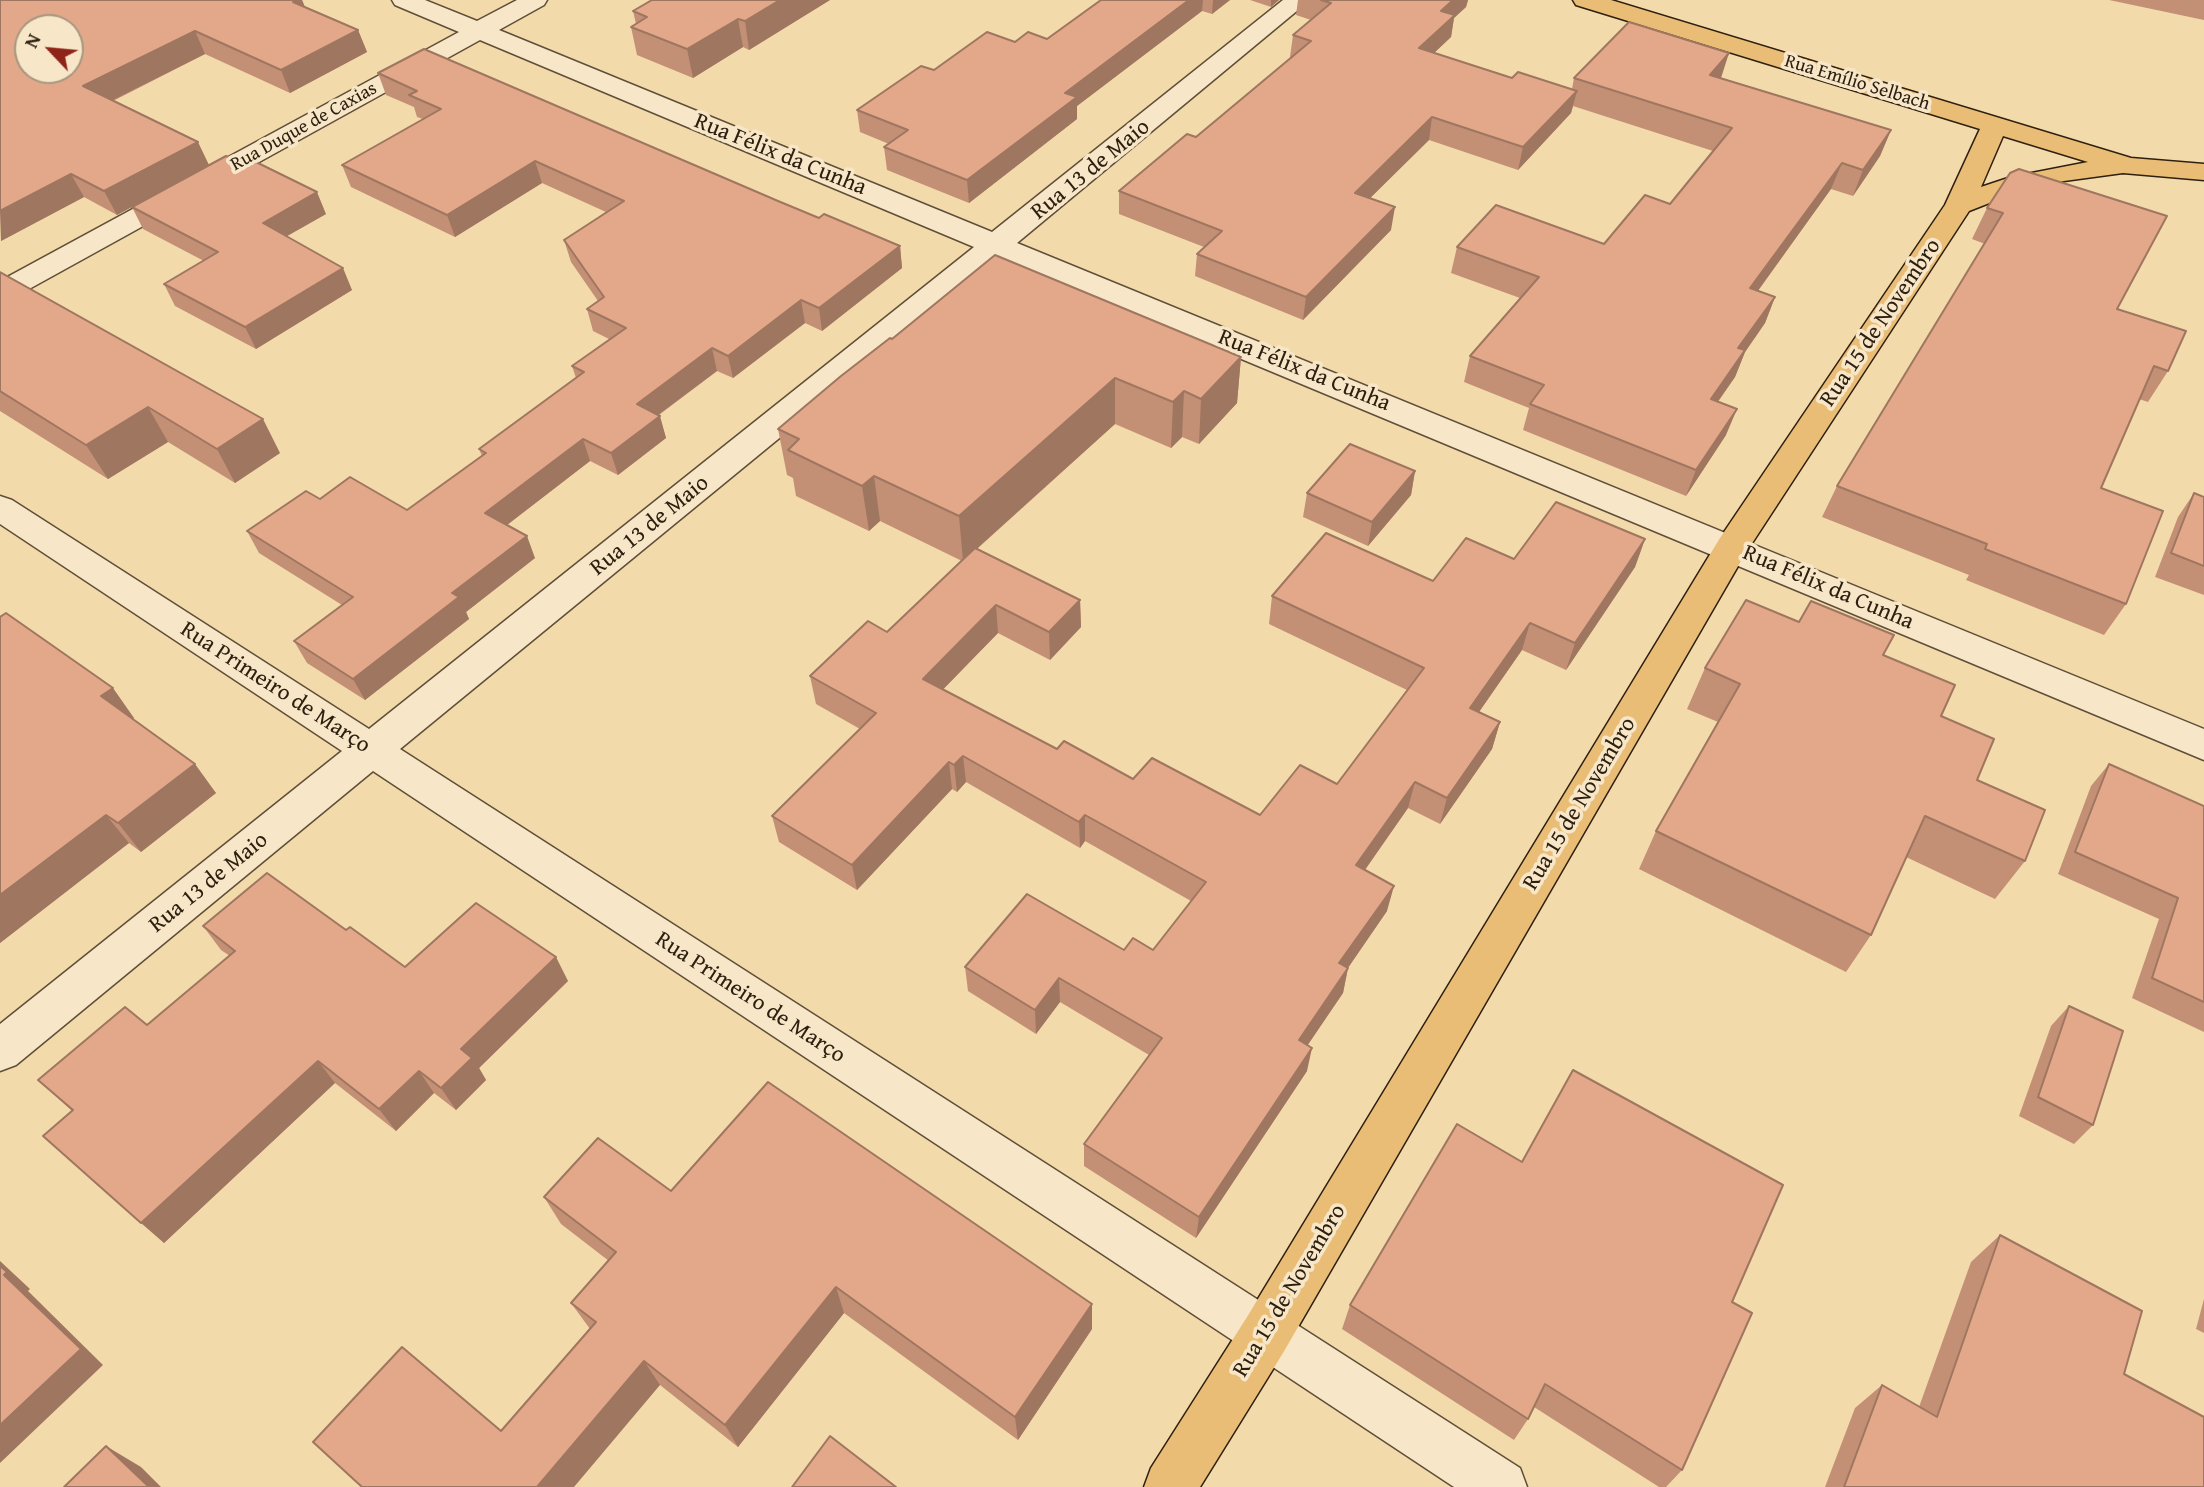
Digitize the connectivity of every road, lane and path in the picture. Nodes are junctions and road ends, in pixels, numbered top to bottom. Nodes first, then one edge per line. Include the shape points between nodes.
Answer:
1 (404, 0) edge
2 (535, 0) edge
3 (1298, 0) edge
4 (1585, 0) edge
5 (479, 31) junction
6 (1996, 125) junction
7 (2129, 166) junction
8 (2204, 172) edge
9 (1959, 205) junction
10 (998, 245) junction
11 (0, 293) edge
12 (0, 508) edge
13 (1732, 547) junction
14 (2204, 745) edge
15 (371, 751) junction
16 (0, 1051) edge
17 (1265, 1335) junction
18 (1170, 1487) edge
19 (1501, 1487) edge

1 - 5 street, Rua Félix da Cunha
2 - 5 street, Rua Duque de Caxias
3 - 10 street, Rua 13 de Maio
4 - 6 main road, Rua Emílio Selbach
5 - 10 street, Rua Félix da Cunha
5 - 11 street, Rua Duque de Caxias
6 - 7 main road, Rua Emílio Selbach
6 - 9 main road, Rua 15 de Novembro
7 - 8 main road
7 - 9 main road via 2011,185
9 - 13 main road, Rua 15 de Novembro
10 - 13 street, Rua Félix da Cunha
10 - 15 street, Rua 13 de Maio
12 - 15 street, Rua Primeiro de Março
13 - 14 street, Rua Félix da Cunha
13 - 17 main road, Rua 15 de Novembro
15 - 16 street, Rua 13 de Maio
15 - 17 street, Rua Primeiro de Março
17 - 18 main road, Rua 15 de Novembro
17 - 19 street, Rua Primeiro de Março

